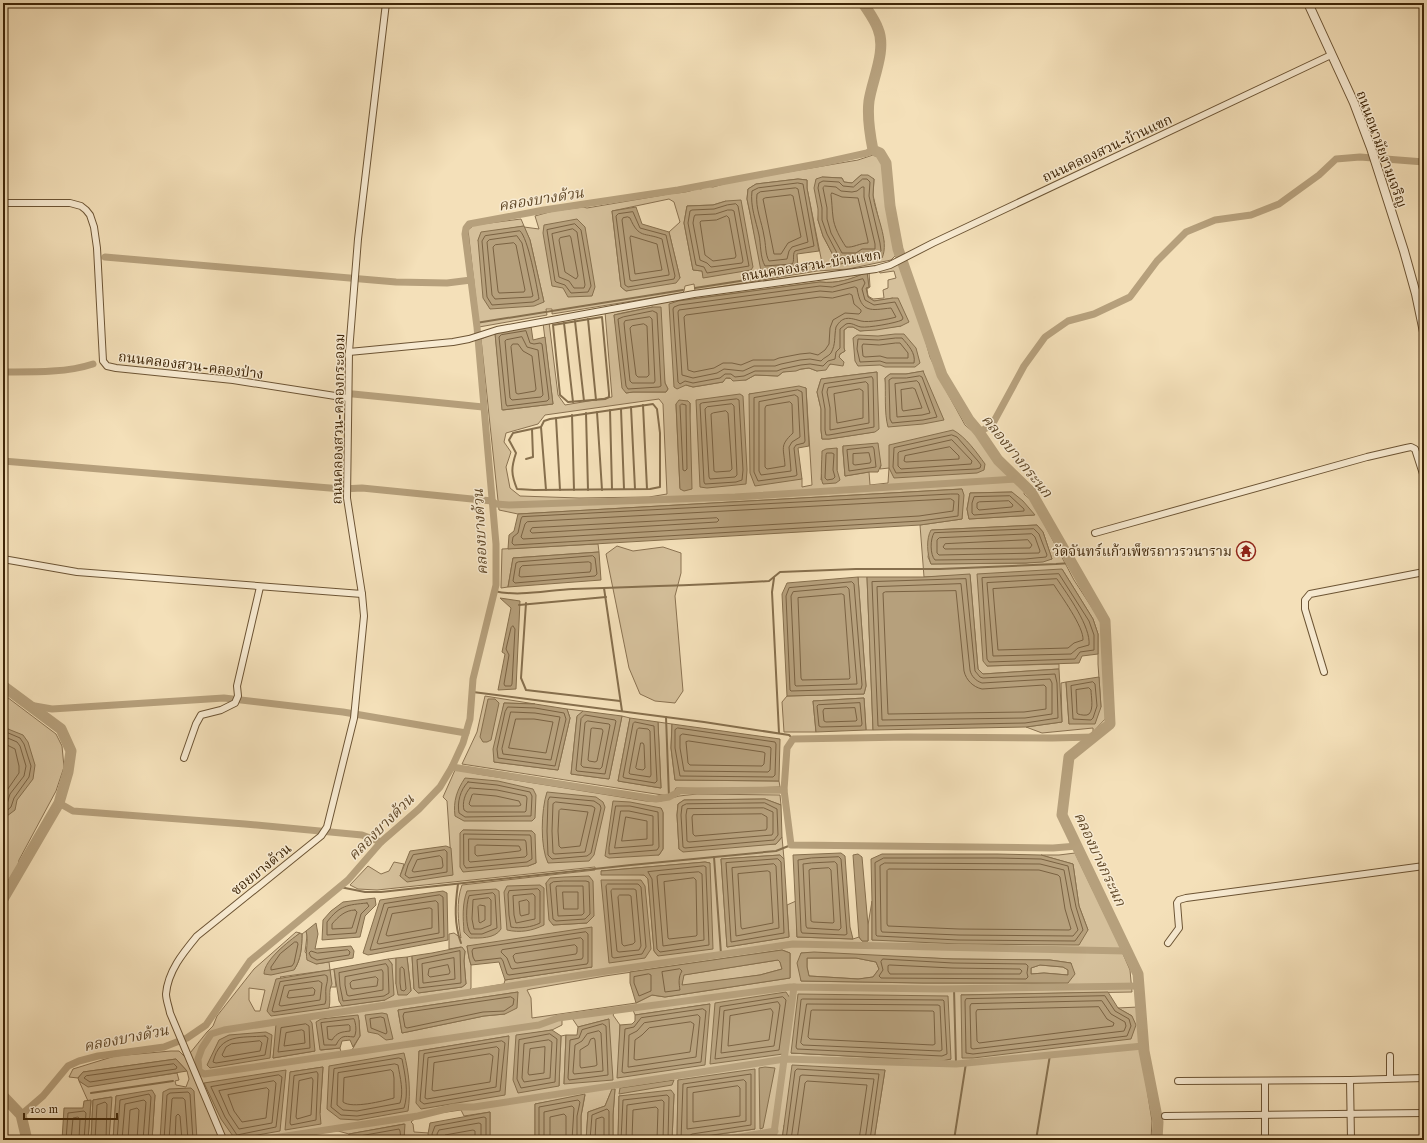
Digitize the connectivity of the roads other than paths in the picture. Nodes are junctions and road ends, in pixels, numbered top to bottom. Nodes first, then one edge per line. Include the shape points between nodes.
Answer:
1 (386, 3) edge
2 (1308, 3) edge
3 (1331, 55) junction
4 (3, 203) edge
5 (1424, 332) edge
6 (349, 352) junction
7 (348, 398) junction
8 (1424, 477) edge
9 (1095, 533) dead end
10 (3, 559) edge
11 (1424, 572) edge
12 (260, 587) junction
13 (362, 594) junction
14 (1324, 672) dead end
15 (184, 758) dead end
16 (1424, 866) edge
17 (1168, 943) dead end
18 (1390, 1056) dead end
19 (1390, 1078) junction
20 (1424, 1078) edge
21 (1350, 1080) junction
22 (1178, 1081) dead end
23 (1265, 1081) junction
24 (1424, 1113) edge
25 (1350, 1115) junction
26 (1165, 1116) dead end
27 (1265, 1116) junction
28 (223, 1139) dead end
29 (1265, 1140) edge
30 (1351, 1140) edge

1 - 6 street, ถนนคลองสวน-คลองกระออม via 358,239
2 - 3 street, ถนนอนามัยงามเจริญ
3 - 5 street, ถนนอนามัยงามเจริญ via 1354,103 1371,148 1404,251
3 - 6 street, ถนนคลองสวน-บ้านแขก via 890,265 694,294 558,318 453,342
4 - 7 street, ถนนคลองสวน-คลองป่าง via 70,203 81,206 90,215 97,248 103,361 107,366 233,380
6 - 7 street, ถนนคลองสวน-คลองกระออม
7 - 13 street, ถนนคลองสวน-คลองกระออม via 346,487
8 - 9 street via 1415,449 1406,448
10 - 12 street via 77,572
11 - 14 street via 1310,594 1305,600 1305,609
12 - 13 street
12 - 15 street via 235,703 201,715
13 - 28 street, ซอยบางด้วน via 364,616 354,718 328,824 321,836 197,936 175,966 169,982 166,996 170,1013
16 - 17 street via 1186,898 1177,903 1179,928
18 - 19 street
19 - 20 street
19 - 21 street
21 - 23 street
21 - 25 street
22 - 23 street
23 - 27 street
24 - 25 street
25 - 27 street
25 - 30 street
26 - 27 street
27 - 29 street

